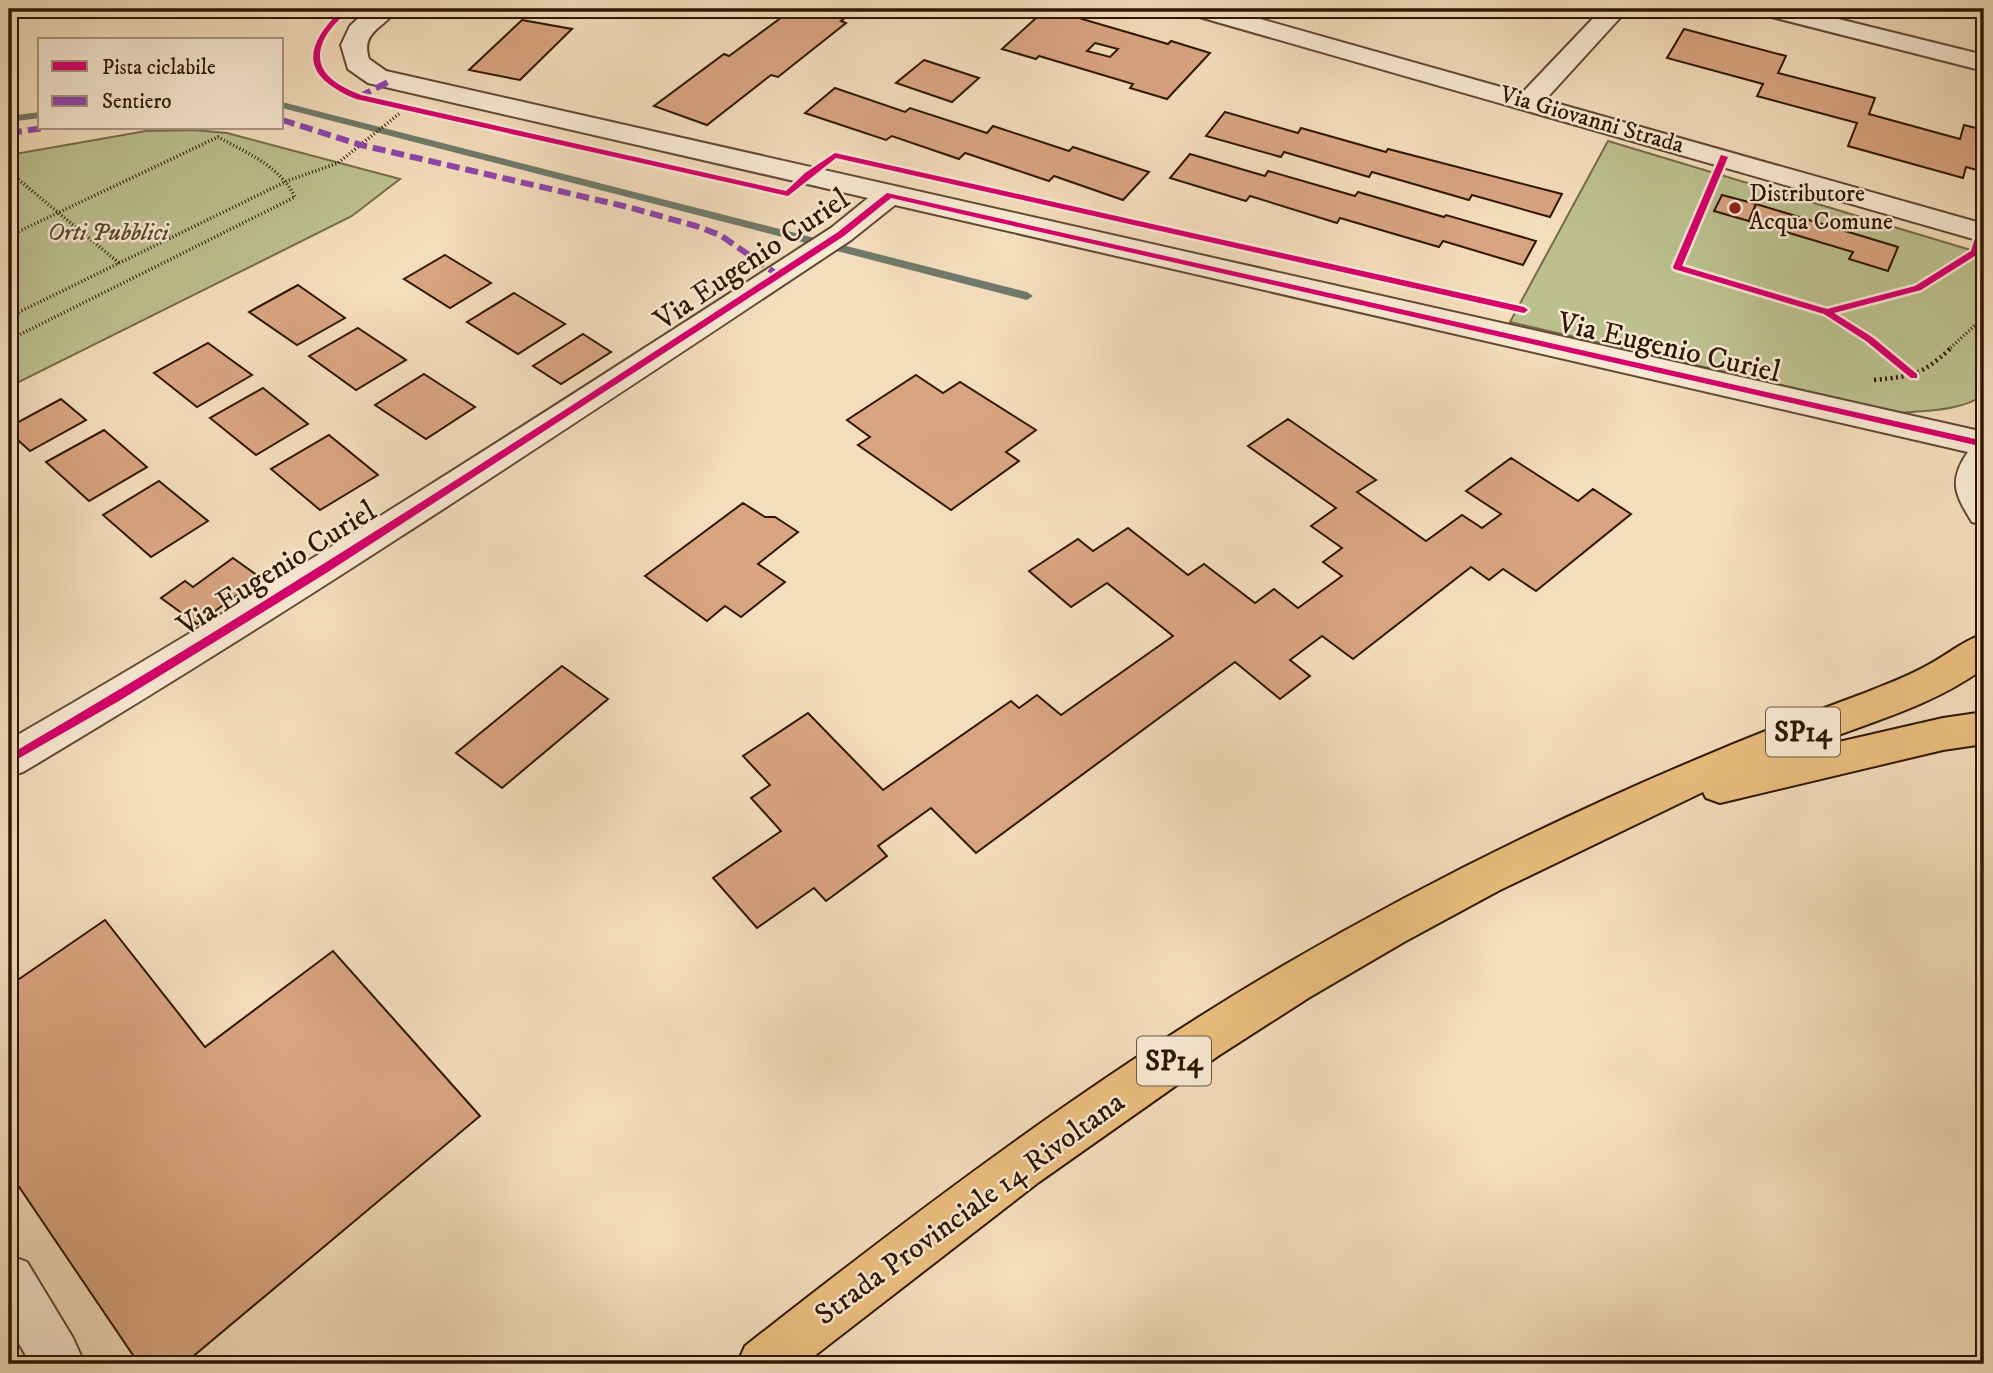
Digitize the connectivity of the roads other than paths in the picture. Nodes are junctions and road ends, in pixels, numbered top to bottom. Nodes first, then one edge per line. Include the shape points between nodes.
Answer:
1 (385, 9) edge
2 (1198, 9) edge
3 (1295, 9) edge
4 (1616, 9) edge
5 (1769, 9) edge
6 (1275, 30) junction
7 (1984, 62) edge
8 (1528, 102) junction
9 (890, 195) junction
10 (1983, 232) edge
11 (1984, 444) edge
12 (1984, 455) edge
13 (1984, 513) edge
14 (1984, 648) edge
15 (1984, 728) edge
16 (9, 760) edge
17 (1619, 812) junction
18 (9, 1280) edge
19 (55, 1356) dead end
20 (763, 1364) edge

1 - 9 street, Via Eugenio Curiel via 361,26 353,42 357,63 377,77
2 - 6 street, Via Giovanni Strada
3 - 6 street
4 - 8 street
5 - 7 street
6 - 8 street, Via Giovanni Strada
8 - 10 street, Via Giovanni Strada
9 - 11 street, Via Eugenio Curiel
9 - 16 street, Via Eugenio Curiel via 841,234 229,629
12 - 13 street via 1971,481 1973,496
14 - 17 main road, Strada Provinciale 14 Rivoltana / SP14 via 1941,679 1806,730
15 - 17 main road, Strada Provinciale 14 Rivoltana / SP14
17 - 20 main road, Strada Provinciale 14 Rivoltana / SP14 via 1452,894 1238,1020 986,1191
18 - 19 street

